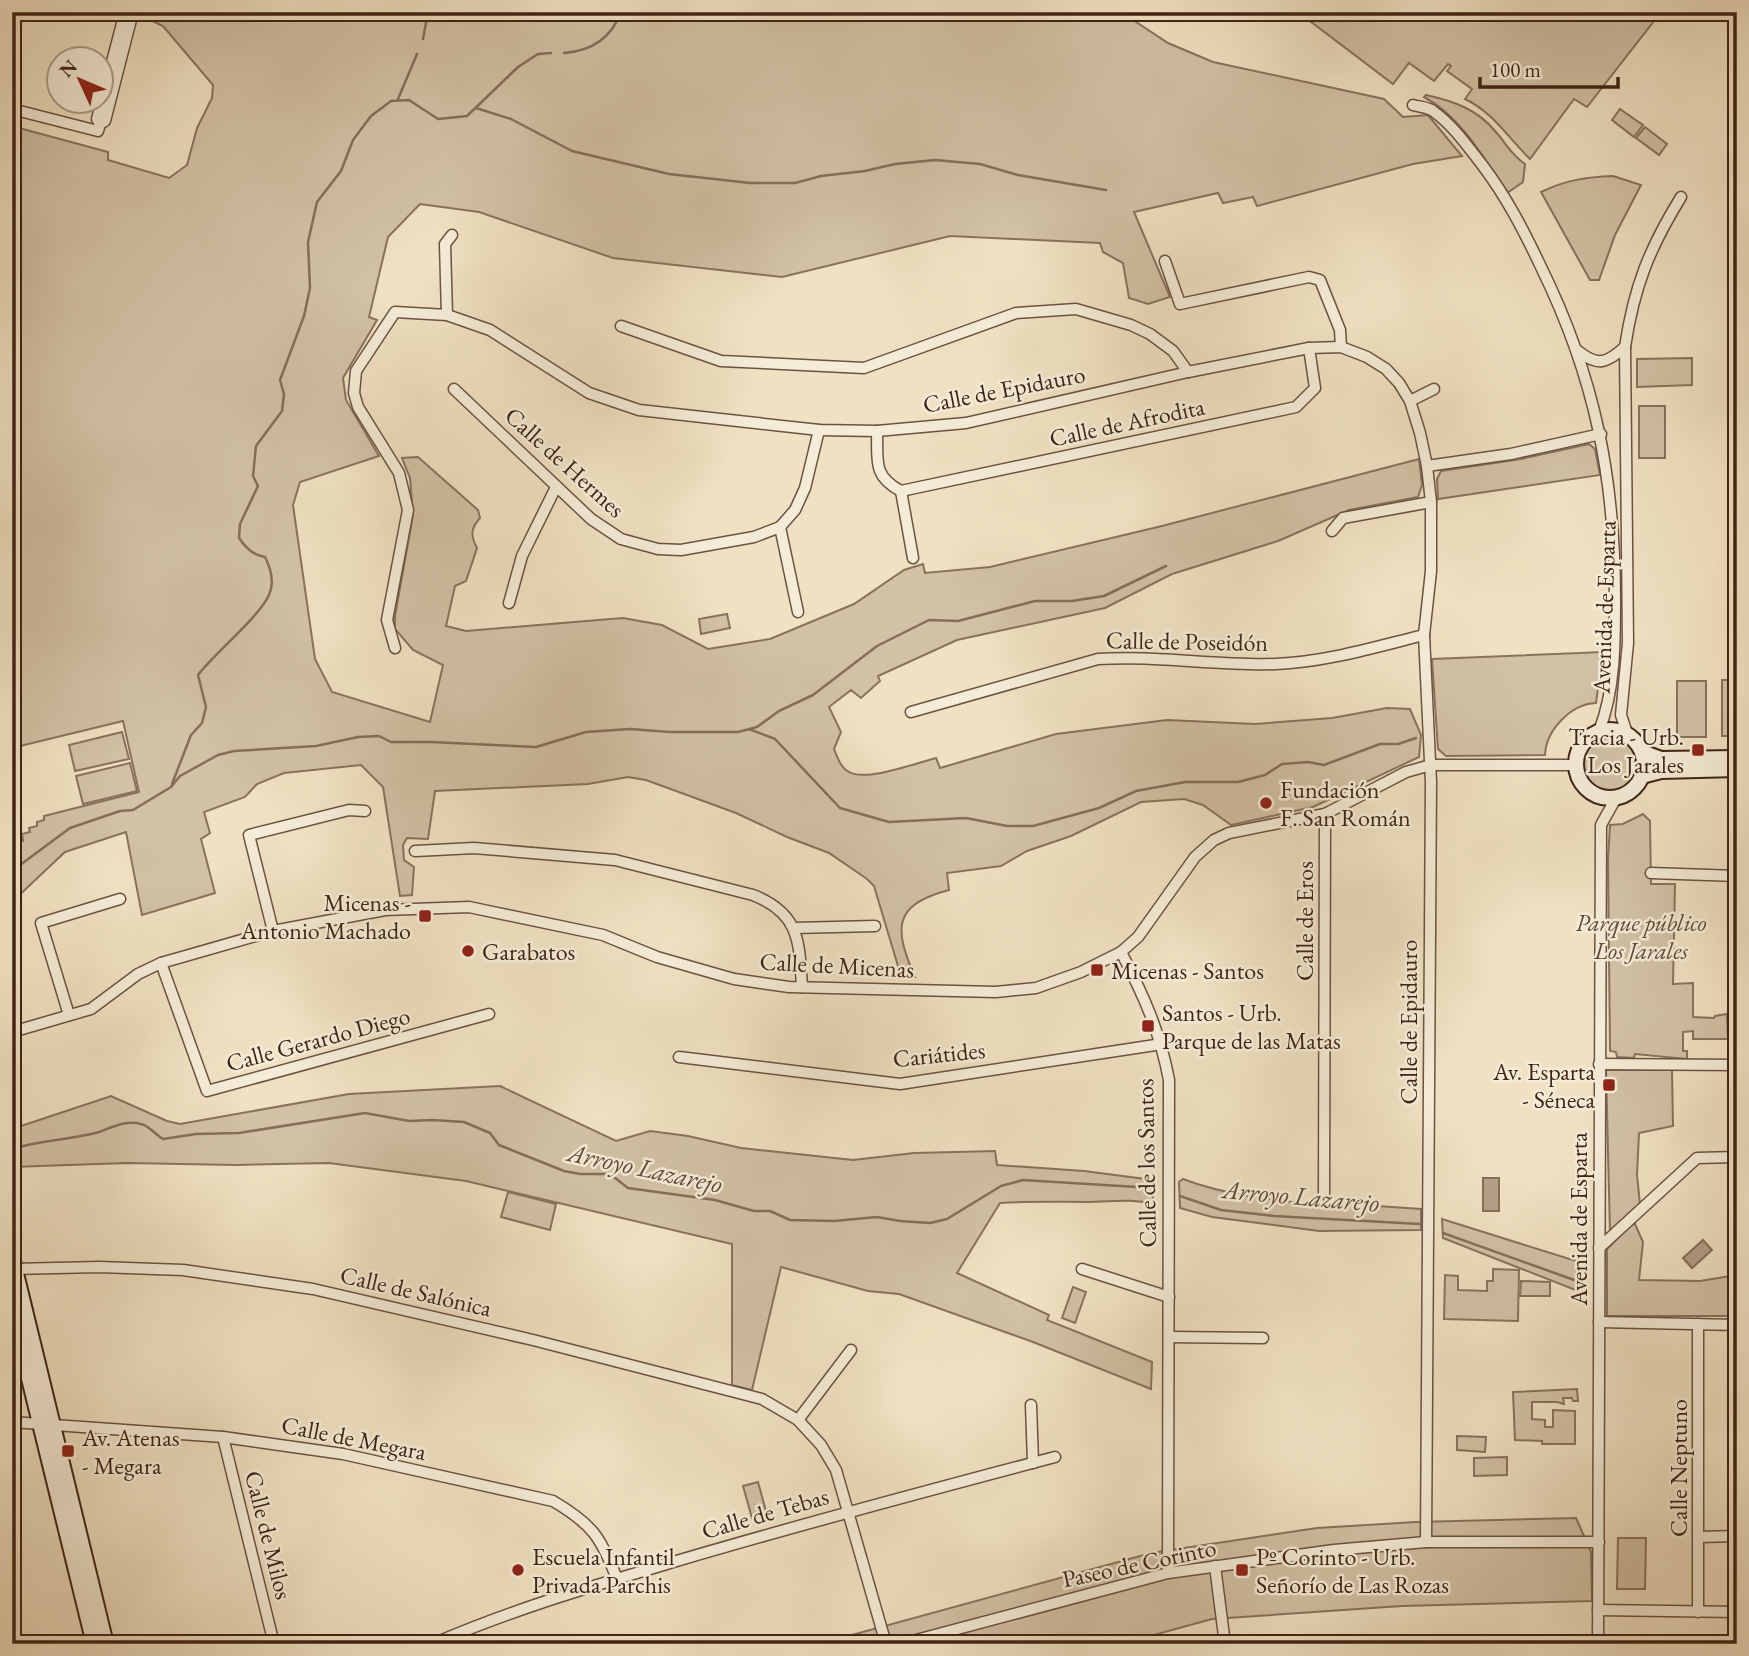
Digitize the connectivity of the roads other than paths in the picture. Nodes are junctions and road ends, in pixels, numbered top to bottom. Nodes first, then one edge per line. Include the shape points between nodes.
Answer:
1 (125, 12) edge
2 (134, 12) edge
3 (1413, 105) dead end
4 (12, 109) edge
5 (100, 124) junction
6 (1681, 197) dead end
7 (452, 235) dead end
8 (1165, 261) dead end
9 (447, 315) junction
10 (621, 326) dead end
11 (1341, 347) junction
12 (1625, 347) junction
13 (1309, 348) junction
14 (1577, 350) junction
15 (1188, 372) junction
16 (1434, 389) dead end
17 (454, 390) dead end
18 (1410, 401) junction
19 (819, 430) junction
20 (877, 431) junction
21 (1601, 434) junction
22 (1427, 466) junction
23 (1627, 482) junction
24 (1609, 483) junction
25 (556, 487) junction
26 (901, 491) junction
27 (1431, 502) junction
28 (780, 527) junction
29 (1332, 531) dead end
30 (913, 558) dead end
31 (509, 603) dead end
32 (799, 612) dead end
33 (1424, 635) junction
34 (395, 648) dead end
35 (911, 712) dead end
36 (1599, 731) junction
37 (1626, 733) junction
38 (1642, 751) junction
39 (1737, 758) edge
40 (1430, 765) junction
41 (1575, 765) junction
42 (1737, 769) edge
43 (1642, 776) junction
44 (1616, 798) junction
45 (365, 811) dead end
46 (1325, 814) junction
47 (415, 851) dead end
48 (1651, 873) dead end
49 (1737, 876) edge
50 (120, 899) dead end
51 (875, 926) dead end
52 (794, 928) junction
53 (274, 931) junction
54 (1121, 952) junction
55 (160, 963) junction
56 (802, 987) junction
57 (489, 1014) dead end
58 (69, 1015) junction
59 (12, 1032) edge
60 (1162, 1044) junction
61 (679, 1056) dead end
62 (1600, 1064) junction
63 (1737, 1065) edge
64 (1737, 1157) edge
65 (1324, 1197) dead end
66 (1600, 1248) junction
67 (13, 1265) edge
68 (1082, 1269) dead end
69 (1168, 1297) junction
70 (12, 1309) edge
71 (1599, 1322) junction
72 (1698, 1324) junction
73 (1737, 1325) edge
74 (1168, 1337) junction
75 (1263, 1338) dead end
76 (851, 1350) dead end
77 (1031, 1405) dead end
78 (798, 1420) junction
79 (12, 1422) edge
80 (47, 1424) junction
81 (223, 1437) junction
82 (1055, 1457) dead end
83 (1033, 1463) junction
84 (849, 1510) junction
85 (1737, 1536) edge
86 (1699, 1537) junction
87 (1426, 1542) junction
88 (1599, 1542) junction
89 (1215, 1566) junction
90 (1168, 1573) junction
91 (617, 1579) junction
92 (1598, 1610) junction
93 (1698, 1612) junction
94 (1737, 1612) edge
95 (94, 1644) edge
96 (106, 1644) edge
97 (274, 1644) edge
98 (433, 1644) edge
99 (886, 1644) edge
100 (901, 1644) edge
101 (1225, 1644) edge
102 (1598, 1644) edge

1 - 5 street via 97,119
2 - 5 street via 105,121
3 - 14 street, Avenida de Esparta via 1432,109 1456,132 1509,202
4 - 5 street via 97,131
6 - 12 street, Avenida de Esparta via 1644,266
7 - 9 street via 445,244
8 - 11 street via 1180,304 1309,277 1320,280 1340,330
9 - 19 street, Calle de Epidauro via 489,330 589,393 639,410
9 - 34 street, Calle de Epidauro via 395,312 356,371 358,407 399,473 408,510 387,620
10 - 15 street via 721,361 864,368 1016,313 1076,309 1150,334 1173,351
11 - 13 street, Calle de Epidauro
11 - 18 street, Calle de Epidauro via 1386,369
12 - 14 street via 1600,362
12 - 23 street, Avenida de Esparta
13 - 15 street, Calle de Epidauro
13 - 26 street, Calle de Afrodita via 1315,388 1296,407
14 - 21 street, Avenida de Esparta
15 - 20 street, Calle de Epidauro via 967,423
16 - 18 street
17 - 25 street, Calle de Hermes
18 - 22 street, Calle de Epidauro
19 - 20 street, Calle de Epidauro
19 - 28 street via 805,488
20 - 26 street via 879,472
21 - 22 street
21 - 24 street, Avenida de Esparta
22 - 27 street, Calle de Epidauro
23 - 24 street, Avenida de Esparta
23 - 37 street, Avenida de Esparta via 1628,643 1621,715
24 - 36 street, Avenida de Esparta via 1615,639 1606,713
25 - 28 street, Calle de Hermes via 621,539 658,549 681,550 754,537
25 - 31 street via 522,556
26 - 30 street
27 - 29 street via 1343,518
27 - 33 street, Calle de Epidauro via 1431,571
28 - 32 street
33 - 35 street, Calle de Poseidón via 1316,661 1098,659
33 - 40 street, Calle de Epidauro
36 - 37 main road
36 - 41 main road via 1582,744
37 - 38 main road
38 - 39 main road via 1661,759
38 - 43 main road
40 - 41 street, Calle de Micenas
40 - 46 street, Calle de Micenas via 1406,772
40 - 87 street, Calle de Epidauro
41 - 44 main road via 1588,791
42 - 43 main road via 1661,771
43 - 44 main road via 1632,790
44 - 62 street, Avenida de Esparta via 1601,825
45 - 53 street via 349,810 249,835
46 - 54 street, Calle de Micenas via 1241,830 1214,840 1195,857 1138,937
46 - 65 street, Calle de Eros
47 - 52 street via 474,848 615,860 753,895 773,905
48 - 49 street
50 - 58 street via 41,923
51 - 52 street
52 - 56 street
53 - 55 street, Calle de Micenas
53 - 56 street, Calle de Micenas via 385,911 469,907 603,935 657,957 734,979
54 - 56 street, Calle de Micenas via 1036,988 996,992
54 - 60 street, Calle de los Santos
55 - 57 street, Calle Gerardo Diego via 206,1090
55 - 58 street, Calle de Micenas via 91,1009
58 - 59 street, Calle de Micenas
60 - 61 street, Cariátides via 900,1084
60 - 69 street, Calle de los Santos via 1169,1080
62 - 63 street
62 - 66 street, Avenida de Esparta
64 - 66 street via 1697,1158
66 - 71 street, Avenida de Esparta
67 - 78 street, Calle de Salónica via 183,1270 313,1289 762,1399
67 - 80 main road
68 - 69 street, Calle de los Santos
69 - 74 street, Calle de los Santos
70 - 80 main road
71 - 72 street
71 - 88 street, Avenida de Esparta
72 - 73 street
72 - 86 street, Calle Neptuno
74 - 75 street
74 - 90 street, Calle de los Santos
76 - 78 street
77 - 83 street
78 - 84 street, Calle de Salónica via 836,1469
79 - 80 street, Calle de Megara
80 - 81 street, Calle de Megara
80 - 95 main road
80 - 96 main road
81 - 91 street, Calle de Megara via 343,1454 553,1501 580,1517 603,1544
81 - 97 street, Calle de Milos
82 - 83 street, Calle de Tebas
83 - 84 street, Calle de Tebas
84 - 91 street, Calle de Tebas
84 - 99 street, Calle de Salónica
85 - 86 street
86 - 93 street, Calle Neptuno
87 - 88 street, Paseo de Corinto
87 - 89 street, Paseo de Corinto
88 - 92 street, Avenida de Esparta
89 - 90 street, Paseo de Corinto
89 - 101 street
90 - 100 street, Paseo de Corinto
91 - 98 street, Calle de Tebas via 487,1620
92 - 93 street
92 - 102 street, Avenida de Esparta
93 - 94 street

